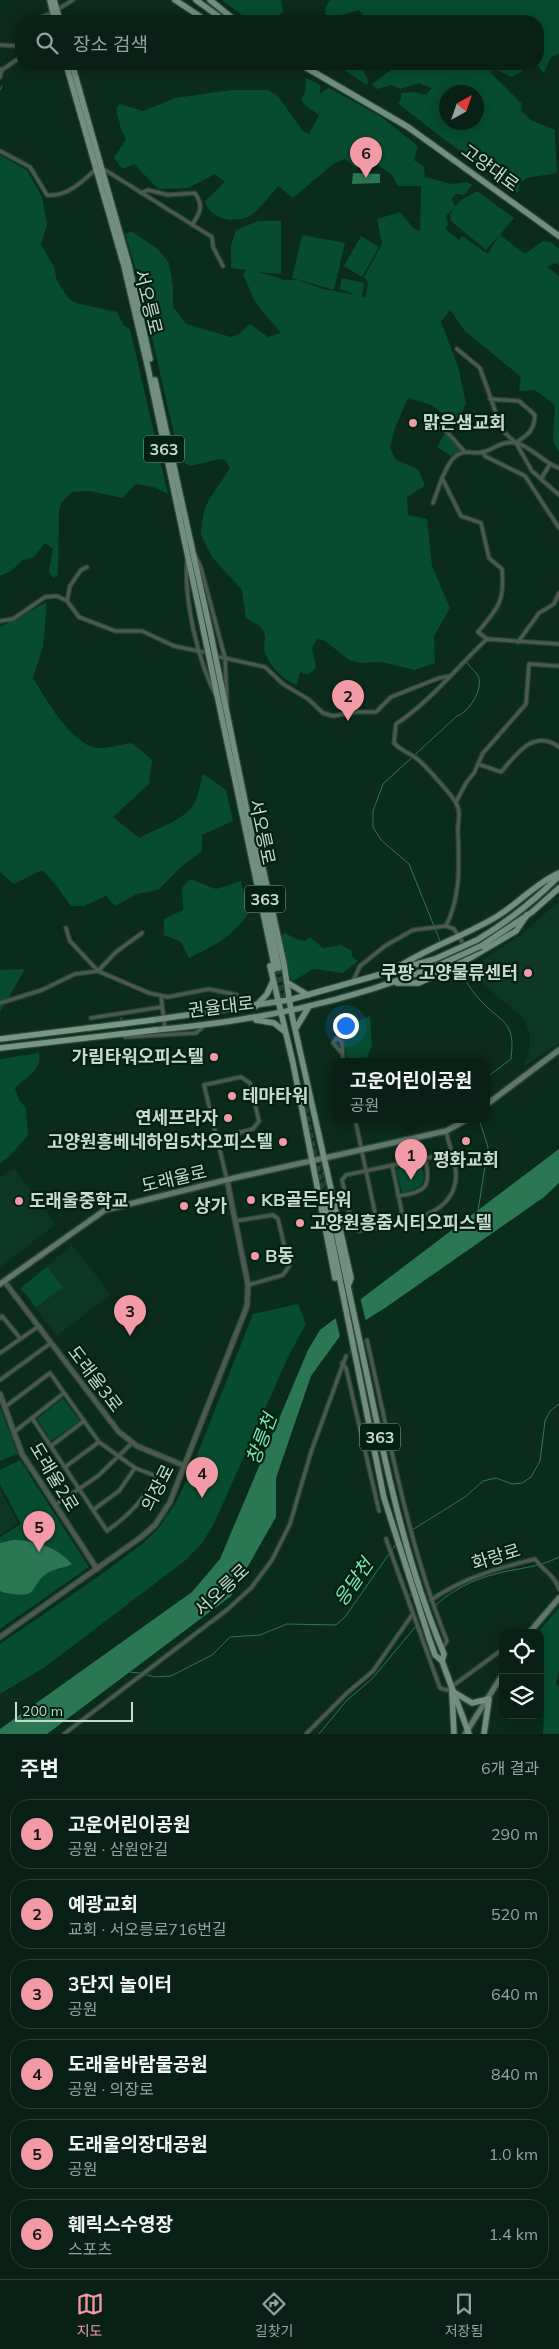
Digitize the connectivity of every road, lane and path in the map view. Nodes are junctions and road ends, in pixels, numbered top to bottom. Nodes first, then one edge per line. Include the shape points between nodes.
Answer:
1 (50, 0) edge
2 (54, 0) edge
3 (73, 0) edge
4 (175, 0) edge
5 (196, 0) edge
6 (210, 0) edge
7 (60, 8) dead end
8 (54, 15) edge
9 (58, 15) edge
10 (198, 15) edge
11 (217, 15) edge
12 (229, 15) edge
13 (0, 45) edge
14 (15, 46) edge
15 (15, 60) edge
16 (1, 69) edge
17 (68, 70) edge
18 (74, 70) edge
19 (310, 70) edge
20 (0, 76) edge
21 (0, 151) edge
22 (99, 168) junction
23 (140, 194) junction
24 (192, 225) junction
25 (559, 236) edge
26 (222, 266) dead end
27 (457, 349) dead end
28 (490, 399) junction
29 (433, 423) dead end
30 (516, 442) junction
31 (465, 452) junction
32 (483, 452) junction
33 (550, 464) junction
34 (559, 468) edge
35 (442, 478) junction
36 (541, 479) junction
37 (559, 496) edge
38 (433, 503) dead end
39 (559, 528) edge
40 (190, 550) junction
41 (87, 568) dead end
42 (559, 593) edge
43 (67, 602) junction
44 (0, 621) edge
45 (487, 639) junction
46 (518, 642) junction
47 (559, 644) edge
48 (198, 650) junction
49 (203, 652) dead end
50 (220, 656) dead end
51 (225, 658) junction
52 (559, 666) edge
53 (451, 676) junction
54 (219, 702) junction
55 (227, 710) junction
56 (559, 747) edge
57 (478, 764) junction
58 (456, 802) junction
59 (252, 829) junction
60 (248, 838) junction
61 (559, 875) edge
62 (559, 888) edge
63 (527, 915) junction
64 (446, 926) junction
65 (66, 928) dead end
66 (142, 933) dead end
67 (459, 938) junction
68 (472, 957) junction
69 (98, 971) junction
70 (390, 973) junction
71 (273, 982) junction
72 (288, 983) junction
73 (392, 983) junction
74 (351, 984) junction
75 (308, 994) junction
76 (161, 996) junction
77 (289, 1000) junction
78 (278, 1002) junction
79 (2, 1003) edge
80 (256, 1006) junction
81 (162, 1007) junction
82 (310, 1007) junction
83 (240, 1008) junction
84 (291, 1011) junction
85 (281, 1014) junction
86 (91, 1018) dead end
87 (164, 1019) junction
88 (252, 1019) junction
89 (154, 1020) joint
90 (206, 1025) junction
91 (165, 1029) junction
92 (155, 1030) joint
93 (295, 1030) junction
94 (286, 1034) junction
95 (124, 1035) dead end
96 (0, 1040) edge
97 (0, 1048) edge
98 (559, 1050) edge
99 (341, 1052) dead end
100 (342, 1058) edge
101 (490, 1102) edge
102 (357, 1123) edge
103 (461, 1123) edge
104 (446, 1131) junction
105 (216, 1138) junction
106 (362, 1150) junction
107 (451, 1153) junction
108 (324, 1158) junction
109 (425, 1158) junction
110 (314, 1160) junction
111 (392, 1165) junction
112 (368, 1170) junction
113 (227, 1180) junction
114 (398, 1196) junction
115 (236, 1221) junction
116 (404, 1222) junction
117 (378, 1227) junction
118 (2, 1280) edge
119 (248, 1285) junction
120 (348, 1288) junction
121 (341, 1292) junction
122 (0, 1318) edge
123 (39, 1326) junction
124 (20, 1338) junction
125 (368, 1340) dead end
126 (51, 1343) junction
127 (0, 1353) edge
128 (346, 1356) tunnel mouth
129 (342, 1362) junction
130 (0, 1380) edge
131 (64, 1393) junction
132 (0, 1394) edge
133 (4, 1407) junction
134 (32, 1418) junction
135 (84, 1421) junction
136 (14, 1432) junction
137 (99, 1442) junction
138 (132, 1443) junction
139 (51, 1446) junction
140 (119, 1458) junction
141 (185, 1466) junction
142 (65, 1467) junction
143 (135, 1468) junction
144 (78, 1489) junction
145 (54, 1505) junction
146 (93, 1510) junction
147 (379, 1511) dead end
148 (386, 1539) dead end
149 (96, 1569) junction
150 (559, 1589) edge
151 (559, 1598) edge
152 (432, 1602) junction
153 (412, 1614) junction
154 (532, 1629) edge
155 (0, 1637) edge
156 (442, 1649) junction
157 (499, 1652) edge
158 (442, 1661) junction
159 (499, 1681) edge
160 (452, 1689) junction
161 (489, 1699) junction
162 (467, 1733) edge
163 (64, 1734) edge
164 (306, 1734) edge
165 (454, 1734) edge
166 (484, 1734) edge

1 - 8 main road
2 - 9 main road
3 - 7 street
4 - 10 main road
5 - 11 main road
6 - 12 main road
13 - 14 street
15 - 16 street
16 - 20 street
17 - 22 main road, 서오릉로 / 363
18 - 22 main road, 서오릉로 / 363
19 - 25 main road, 고양대로 via 408,126
21 - 22 street via 30,167 47,195 57,196 76,187
22 - 23 street
22 - 40 main road, 서오릉로 / 363
23 - 24 street
23 - 24 street via 148,190 168,195 195,194 201,201 200,213
24 - 26 street via 212,237 212,247
27 - 28 street via 480,368
28 - 30 street via 505,433
28 - 30 street via 519,401 535,415 535,426 531,432
29 - 31 street via 447,432
30 - 32 street via 502,442
30 - 33 street
30 - 36 street via 532,471
31 - 32 street
31 - 35 street via 451,459
32 - 39 street via 525,476
33 - 34 street
33 - 36 street
35 - 38 street
35 - 45 street via 461,516 481,523 489,558 502,569 504,586 499,607 478,632
36 - 37 street
40 - 48 street, 서오릉로 via 186,577
40 - 51 street, 서오릉로 via 202,568
40 - 54 main road, 서오릉로 / 363
40 - 55 main road, 서오릉로 / 363
41 - 43 street via 80,570 70,586
42 - 46 street via 554,604 539,613
43 - 44 street via 57,596 46,596 13,619
43 - 48 street via 79,617 115,631 142,630 174,646
45 - 46 street
45 - 53 street
46 - 47 street
48 - 49 street
48 - 54 street, 서오릉로
50 - 51 street
51 - 53 street via 265,667 283,684 333,716 376,712 391,697
51 - 55 street, 서오릉로
52 - 57 street via 529,664 526,704 483,753
53 - 58 street via 396,724 394,743 413,756
54 - 60 main road, 서오릉로 / 363
55 - 59 main road, 서오릉로 / 363
56 - 57 street via 538,741 524,745 501,772
57 - 58 street
58 - 64 street via 460,812 458,890 454,910
59 - 60 main road, 서오릉로 / 363 via 277,969
59 - 72 main road
60 - 71 main road via 248,855
61 - 67 main road via 547,878 498,916
61 - 70 main road, 권율대로, bridge via 526,906 477,940 435,959
62 - 63 main road
63 - 68 main road via 516,931
63 - 73 main road, 권율대로, bridge via 481,946
64 - 67 street via 454,929
64 - 74 street via 413,930 385,946 360,966
65 - 69 street via 70,941
66 - 69 street via 116,952
67 - 68 street
67 - 70 main road via 411,958
68 - 73 main road via 419,983
69 - 76 street
69 - 79 street via 75,974 42,990
70 - 74 main road, 권율대로
71 - 78 main road
71 - 80 main road
72 - 75 main road
72 - 77 main road
73 - 82 main road, 권율대로
74 - 75 main road, 권율대로
75 - 77 main road, 권율대로
76 - 81 street
76 - 83 street via 209,989 236,995
77 - 78 main road, 권율대로
77 - 84 main road
78 - 80 main road, 권율대로
78 - 85 main road
80 - 83 main road, 권율대로
81 - 86 street
81 - 87 street
82 - 84 main road, 권율대로
82 - 93 main road via 301,1016
83 - 87 main road, 권율대로
84 - 85 main road, 권율대로
84 - 93 main road
85 - 88 main road, 권율대로
85 - 94 main road
87 - 89 main road, 권율대로
87 - 91 street
88 - 90 main road, 권율대로
88 - 94 main road via 274,1023
89 - 96 highway, 권율대로
90 - 91 main road, 권율대로
90 - 95 street via 196,1032 124,1038
91 - 92 main road, 권율대로
92 - 97 highway, 권율대로
93 - 108 main road
94 - 110 main road
98 - 101 main road
99 - 100 street
102 - 106 street
103 - 104 main road, 도래울로
104 - 106 main road, 도래울로
104 - 107 street
105 - 105 street, 의장로 via 204,1085 241,1077 250,1083 259,1121 253,1129
105 - 113 street, 의장로
106 - 108 main road, 도래울로
106 - 112 street
107 - 109 street
107 - 116 street via 456,1176 450,1196 433,1212
108 - 110 main road, 도래울로
108 - 120 main road via 351,1278
109 - 111 street
109 - 114 street via 429,1176 426,1186 415,1194
110 - 113 main road, 도래울로
110 - 121 main road via 326,1239
111 - 112 street
111 - 114 street
112 - 117 street
112 - 117 street via 346,1175 342,1180 353,1229
113 - 115 street, 의장로
113 - 118 main road, 도래울로 via 105,1210
114 - 116 street
115 - 119 street, 의장로
115 - 119 street via 273,1215 278,1219 289,1266 283,1276
116 - 117 street
118 - 123 street, 도래울3로
119 - 141 street, 의장로 via 243,1320
120 - 121 main road, 363 via 326,1195
120 - 156 main road, 363 via 403,1532
121 - 158 main road, 363 via 384,1498 423,1622 435,1655
122 - 124 street via 2,1316
123 - 124 street
123 - 126 street, 도래울3로
124 - 127 street
125 - 152 street via 409,1529
126 - 130 street
126 - 138 street, 도래울3로 via 111,1424
128 - 129 street, 서오릉로
129 - 147 street
129 - 163 street, 서오릉로 via 290,1524 272,1560 251,1588 228,1609
131 - 133 street via 50,1372
131 - 134 street
131 - 135 street
132 - 133 street, 도래울2로
133 - 136 street, 도래울2로
134 - 136 street
134 - 139 street
135 - 137 street
135 - 139 street
136 - 145 street, 도래울2로 via 22,1454
137 - 140 street
137 - 142 street
138 - 140 street
138 - 141 street, 도래울3로
139 - 142 street
140 - 143 street
140 - 144 street
141 - 149 street, 의장로 via 170,1502 154,1524
142 - 144 street
143 - 146 street via 119,1491
143 - 146 street via 156,1476 146,1496 133,1511 107,1531
144 - 145 street
144 - 146 street
145 - 149 street, 도래울2로
148 - 153 street
149 - 155 street, 의장로
150 - 152 street, 화랑로 via 554,1577 543,1571 535,1559 493,1569 449,1588
151 - 154 main road
152 - 156 street via 447,1641
153 - 160 street via 438,1685 442,1690
153 - 164 street via 373,1671
156 - 158 main road, 363
157 - 160 street
158 - 160 main road, 363
159 - 161 main road
160 - 161 main road via 472,1703
160 - 162 main road, 363
160 - 165 main road
161 - 162 main road
161 - 166 main road

